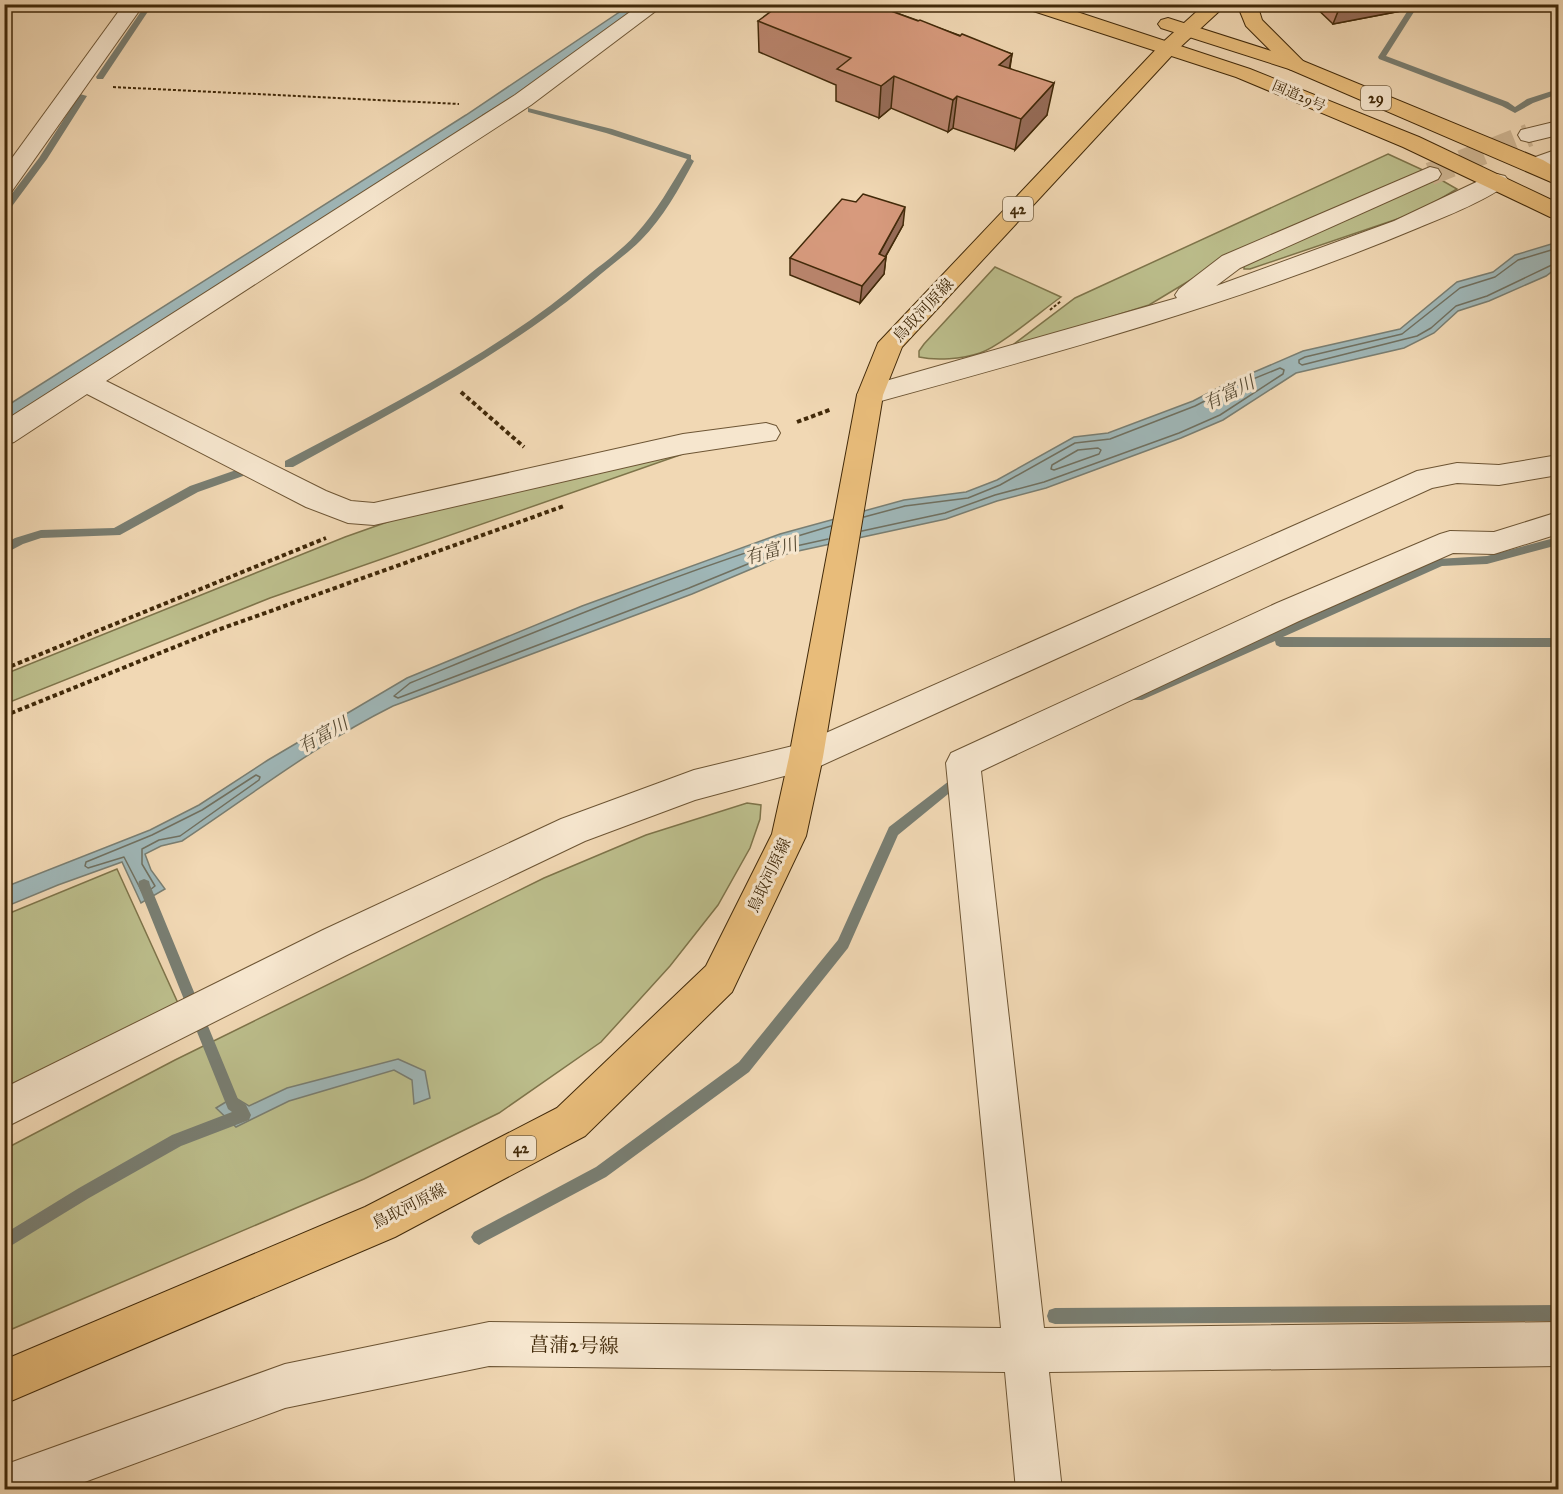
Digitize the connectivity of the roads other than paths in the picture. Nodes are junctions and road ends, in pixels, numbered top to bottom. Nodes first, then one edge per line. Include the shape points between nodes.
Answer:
1 (134, 4) edge
2 (655, 4) edge
3 (1030, 4) edge
4 (1217, 4) edge
5 (1247, 4) edge
6 (1154, 19) dead end
7 (1188, 30) junction
8 (1169, 47) junction
9 (1296, 65) junction
10 (1558, 120) edge
11 (1558, 128) edge
12 (1558, 156) edge
13 (1535, 165) junction
14 (1430, 174) tunnel mouth
15 (1558, 178) edge
16 (1497, 181) junction
17 (4, 186) edge
18 (1558, 212) edge
19 (1172, 308) junction
20 (85, 382) junction
21 (870, 395) junction
22 (766, 433) road end
23 (4, 435) edge
24 (1558, 465) edge
25 (1558, 523) edge
26 (806, 757) junction
27 (4, 1109) edge
28 (1558, 1344) edge
29 (1024, 1350) junction
30 (4, 1382) edge
31 (4, 1488) edge
32 (1039, 1490) edge

1 - 17 street
2 - 20 street via 502,114
3 - 8 main road, 国道29号 / 29
4 - 7 main road, 鳥取河原線 / 42
5 - 9 main road via 1253,22
6 - 7 main road, 国道29号 / 29
7 - 8 main road, 鳥取河原線 / 42
7 - 9 main road, 国道29号 / 29
8 - 16 main road, 国道29号 / 29 via 1254,77
8 - 21 main road, 鳥取河原線 / 42 via 891,343
9 - 13 main road, 国道29号 / 29
10 - 11 street via 1532,135
12 - 13 street
13 - 15 main road, 国道29号 / 29
14 - 19 street via 1231,262
16 - 18 main road, 国道29号 / 29
16 - 19 street via 1430,215 1304,264
19 - 21 street
20 - 22 street via 316,499 348,512 374,514 683,444
20 - 23 street
21 - 26 main road, 鳥取河原線 / 42
24 - 26 street via 1499,475 1457,473 1427,478
25 - 29 street via 1494,543 1450,542 1288,612 963,763
26 - 27 street via 694,784 573,830 325,947
26 - 30 main road, 鳥取河原線 / 42 via 789,836 719,980 571,1122 380,1222
28 - 29 street, 菖蒲2号線
29 - 31 street, 菖蒲2号線 via 489,1344 285,1386
29 - 32 street

